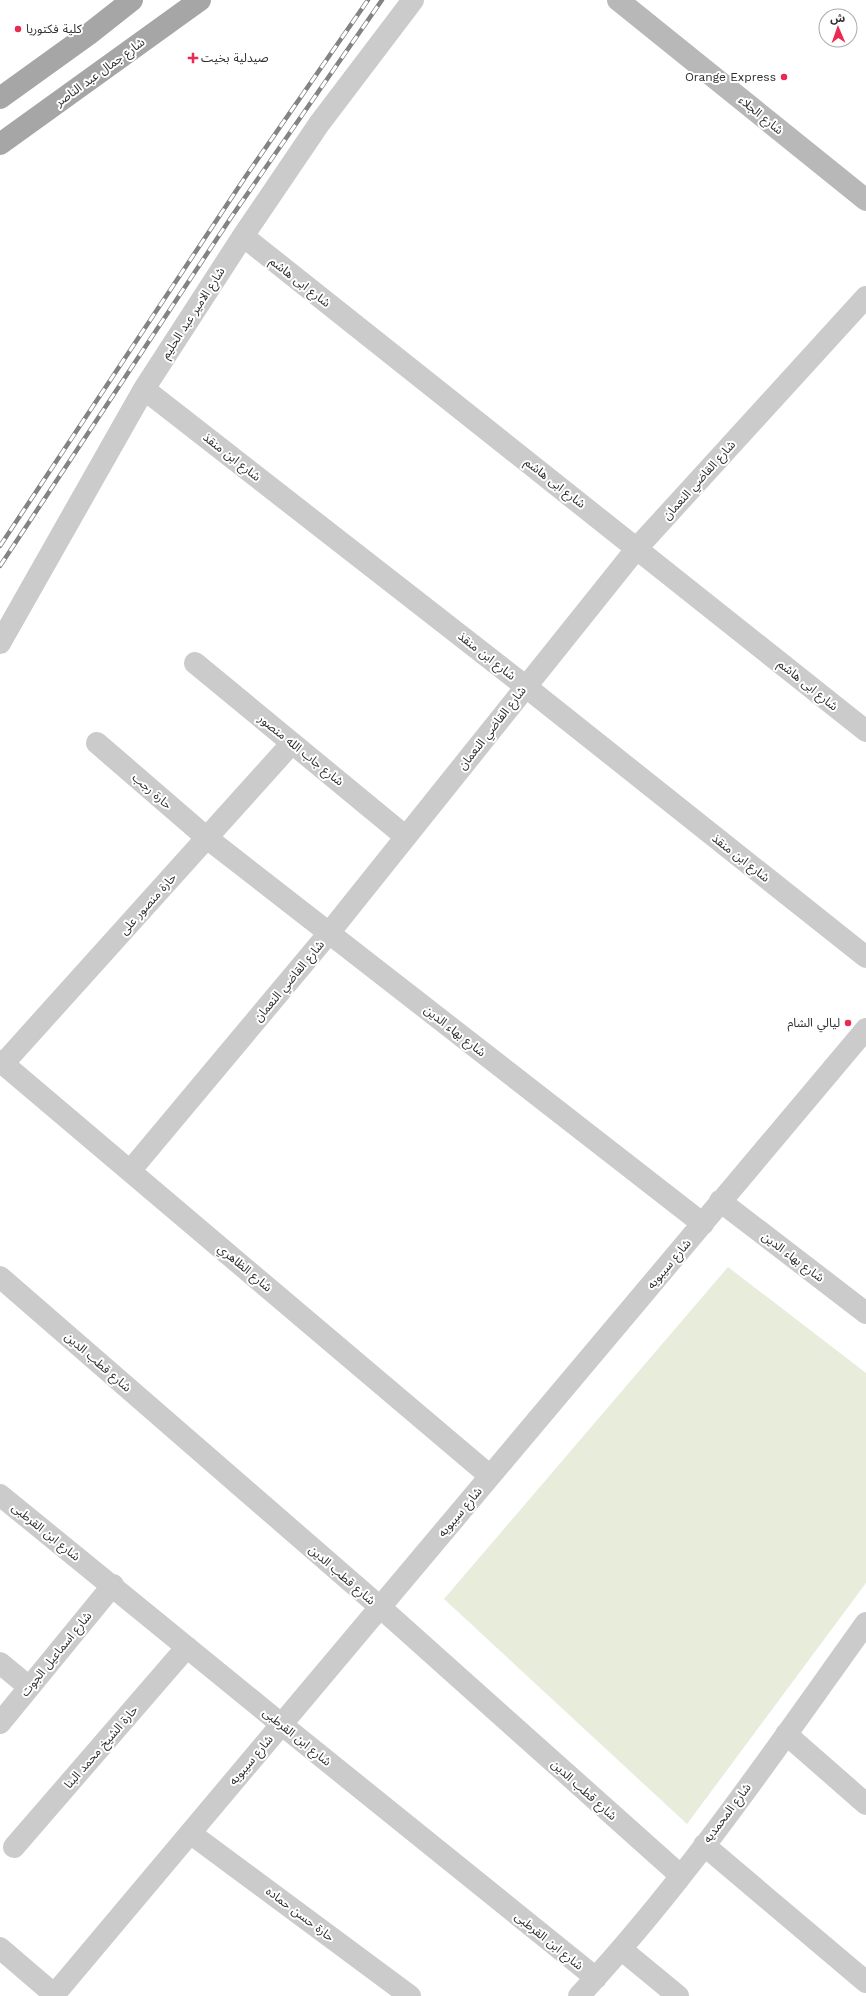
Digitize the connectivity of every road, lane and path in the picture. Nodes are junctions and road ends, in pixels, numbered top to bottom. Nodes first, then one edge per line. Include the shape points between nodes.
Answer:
1 (132, 0) edge
2 (200, 0) edge
3 (413, 0) edge
4 (618, 0) edge
5 (0, 98) edge
6 (0, 144) edge
7 (866, 200) edge
8 (243, 236) junction
9 (866, 297) edge
10 (144, 389) junction
11 (637, 548) junction
12 (0, 643) edge
13 (195, 663) dead end
14 (525, 686) junction
15 (866, 731) edge
16 (97, 743) dead end
17 (292, 743) junction
18 (406, 837) junction
19 (207, 838) junction
20 (329, 933) junction
21 (866, 957) edge
22 (866, 1029) edge
23 (2, 1063) edge
24 (130, 1171) junction
25 (720, 1201) junction
26 (703, 1224) junction
27 (0, 1277) edge
28 (866, 1313) edge
29 (490, 1476) junction
30 (0, 1495) edge
31 (113, 1585) junction
32 (380, 1607) junction
33 (866, 1623) edge
34 (187, 1647) junction
35 (0, 1663) edge
36 (29, 1687) junction
37 (0, 1723) edge
38 (281, 1724) junction
39 (786, 1734) junction
40 (866, 1804) edge
41 (190, 1833) junction
42 (704, 1845) junction
43 (14, 1847) dead end
44 (681, 1876) junction
45 (0, 1948) edge
46 (622, 1949) junction
47 (596, 1978) junction
48 (866, 1982) edge
49 (55, 1995) edge
50 (410, 1996) edge
51 (579, 1996) edge
52 (678, 1996) edge

1 - 5 main road
2 - 6 main road, شارع جمال عبد الناصر
3 - 8 street, شارع الامير عبد الحليم via 319,124
4 - 7 main road, شارع الجلاء
8 - 10 street, شارع الامير عبد الحليم
8 - 11 street, شارع ابى هاشم
9 - 11 street, شارع القاضي النعمان
10 - 12 street, شارع الامير عبد الحليم
10 - 14 street, شارع ابن منقذ
11 - 14 street, شارع القاضي النعمان
11 - 15 street, شارع ابى هاشم
13 - 17 street, شارع جاب الله منصور
14 - 18 street, شارع القاضي النعمان
14 - 21 street, شارع ابن منقذ
16 - 19 street, حارة رجب
17 - 18 street, شارع جاب الله منصور
17 - 19 street, حارة منصور على
18 - 20 street, شارع القاضي النعمان
19 - 20 street, شارع بهاء الدين
19 - 23 street, حارة منصور على
20 - 24 street, شارع القاضي النعمان
20 - 26 street, شارع بهاء الدين
22 - 25 street, شارع سيبويه
23 - 24 street, شارع الظاهري
24 - 29 street, شارع الظاهري
25 - 26 street, شارع سيبويه
25 - 28 street, شارع بهاء الدين
26 - 29 street, شارع سيبويه
27 - 32 street, شارع قطب الدين
29 - 32 street, شارع سيبويه
30 - 31 street, شارع ابن القرطبى
31 - 34 street, شارع ابن القرطبى
31 - 36 street, شارع اسماعيل الجوت
32 - 38 street, شارع سيبويه
32 - 44 street, شارع قطب الدين
33 - 39 street, شارع المحمديه
34 - 38 street, شارع ابن القرطبى
34 - 43 street, حارة الشيخ محمد البنا
35 - 36 street
36 - 37 street, شارع اسماعيل الجوت
38 - 41 street, شارع سيبويه
38 - 47 street, شارع ابن القرطبى
39 - 40 street
39 - 42 street, شارع المحمديه
41 - 49 street, شارع سيبويه
41 - 50 street, حارة حسن حماده
42 - 44 street, شارع المحمديه
42 - 48 street
44 - 46 street, شارع المحمديه
45 - 49 street
46 - 47 street, شارع المحمديه
46 - 52 street
47 - 51 street, شارع المحمديه

